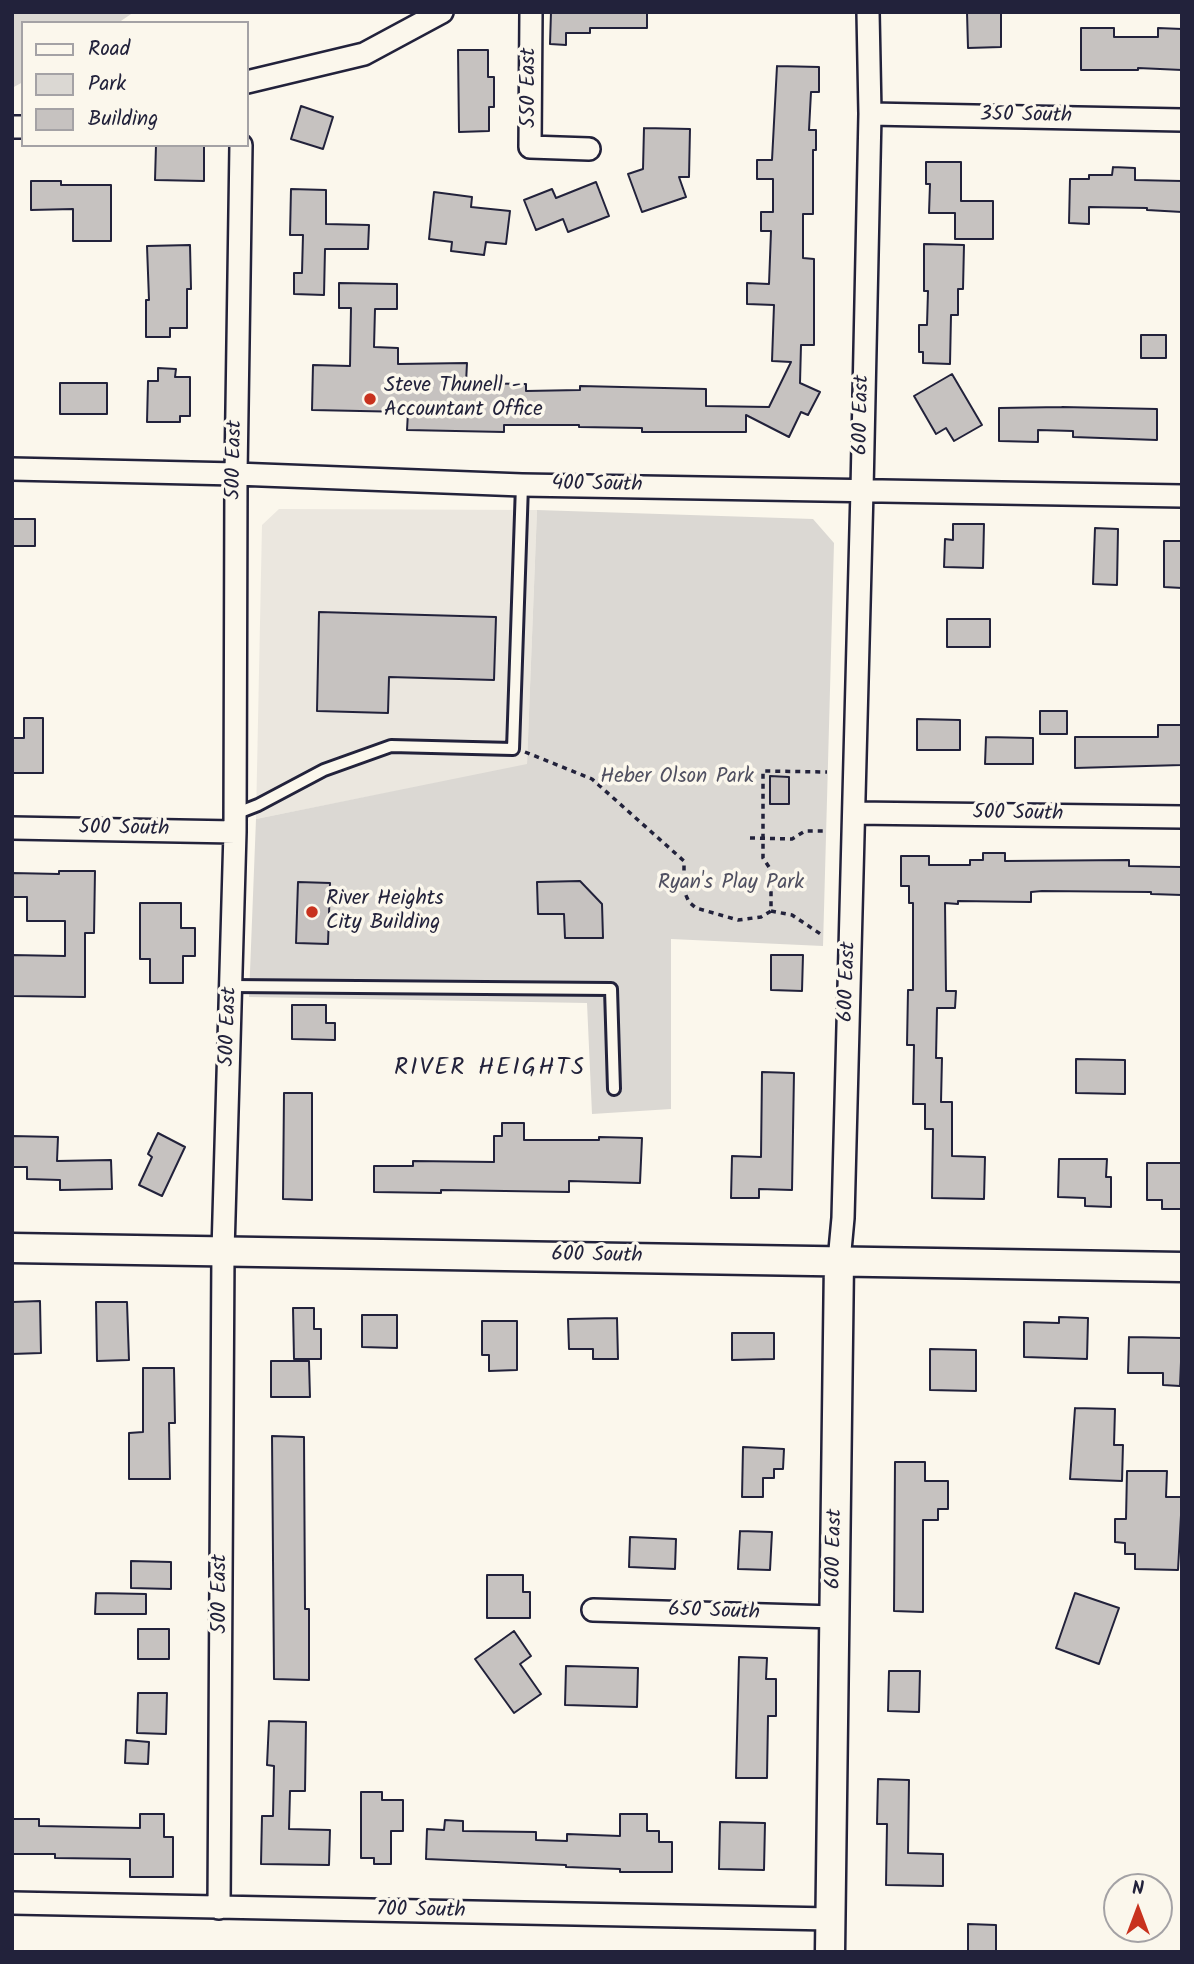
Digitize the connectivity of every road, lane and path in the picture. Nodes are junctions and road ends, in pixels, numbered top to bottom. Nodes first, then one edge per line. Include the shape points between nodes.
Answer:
1 (442, 12) edge
2 (531, 12) edge
3 (868, 12) edge
4 (248, 82) edge
5 (870, 114) junction
6 (1182, 120) edge
7 (241, 147) edge
8 (589, 149) dead end
9 (12, 469) edge
10 (236, 474) junction
11 (522, 485) junction
12 (862, 489) junction
13 (1182, 496) edge
14 (513, 748) junction
15 (827, 772) dead end
16 (854, 813) junction
17 (1182, 817) edge
18 (235, 823) junction
19 (12, 828) edge
20 (826, 831) dead end
21 (763, 837) junction
22 (750, 838) dead end
23 (771, 911) junction
24 (822, 935) dead end
25 (231, 986) junction
26 (614, 1089) dead end
27 (12, 1248) edge
28 (223, 1251) junction
29 (839, 1261) junction
30 (1182, 1266) edge
31 (593, 1610) dead end
32 (835, 1617) junction
33 (12, 1903) edge
34 (219, 1908) junction
35 (831, 1919) junction
36 (830, 1952) edge

1 - 4 street via 364,54
2 - 8 street, 550 East via 530,147
3 - 5 street, 600 East
5 - 6 street, 350 South
5 - 12 street, 600 East
7 - 10 street, 500 East
9 - 10 street, 400 South
10 - 11 street, 400 South
10 - 18 street, 500 East
11 - 12 street, 400 South
11 - 14 lane
12 - 13 street, 400 South
12 - 16 street, 600 East
14 - 18 lane via 391,746 324,770 258,805
14 - 23 path via 592,779 684,861 684,891 696,908 738,920
15 - 21 path via 763,771
16 - 17 street, 500 South
16 - 29 street, 600 East
18 - 19 street, 500 South
18 - 25 street, 500 East
20 - 21 path via 805,831 792,839
21 - 22 path
21 - 23 path via 763,858 771,870
23 - 24 path via 792,915
25 - 26 lane via 611,989
25 - 28 street, 500 East
27 - 28 street, 600 South
28 - 29 street, 600 South
28 - 34 street, 500 East
29 - 30 street, 600 South
29 - 32 street, 600 East
31 - 32 street, 650 South
32 - 35 street, 600 East
33 - 34 street, 700 South
34 - 35 street, 700 South
35 - 36 street, 600 East

